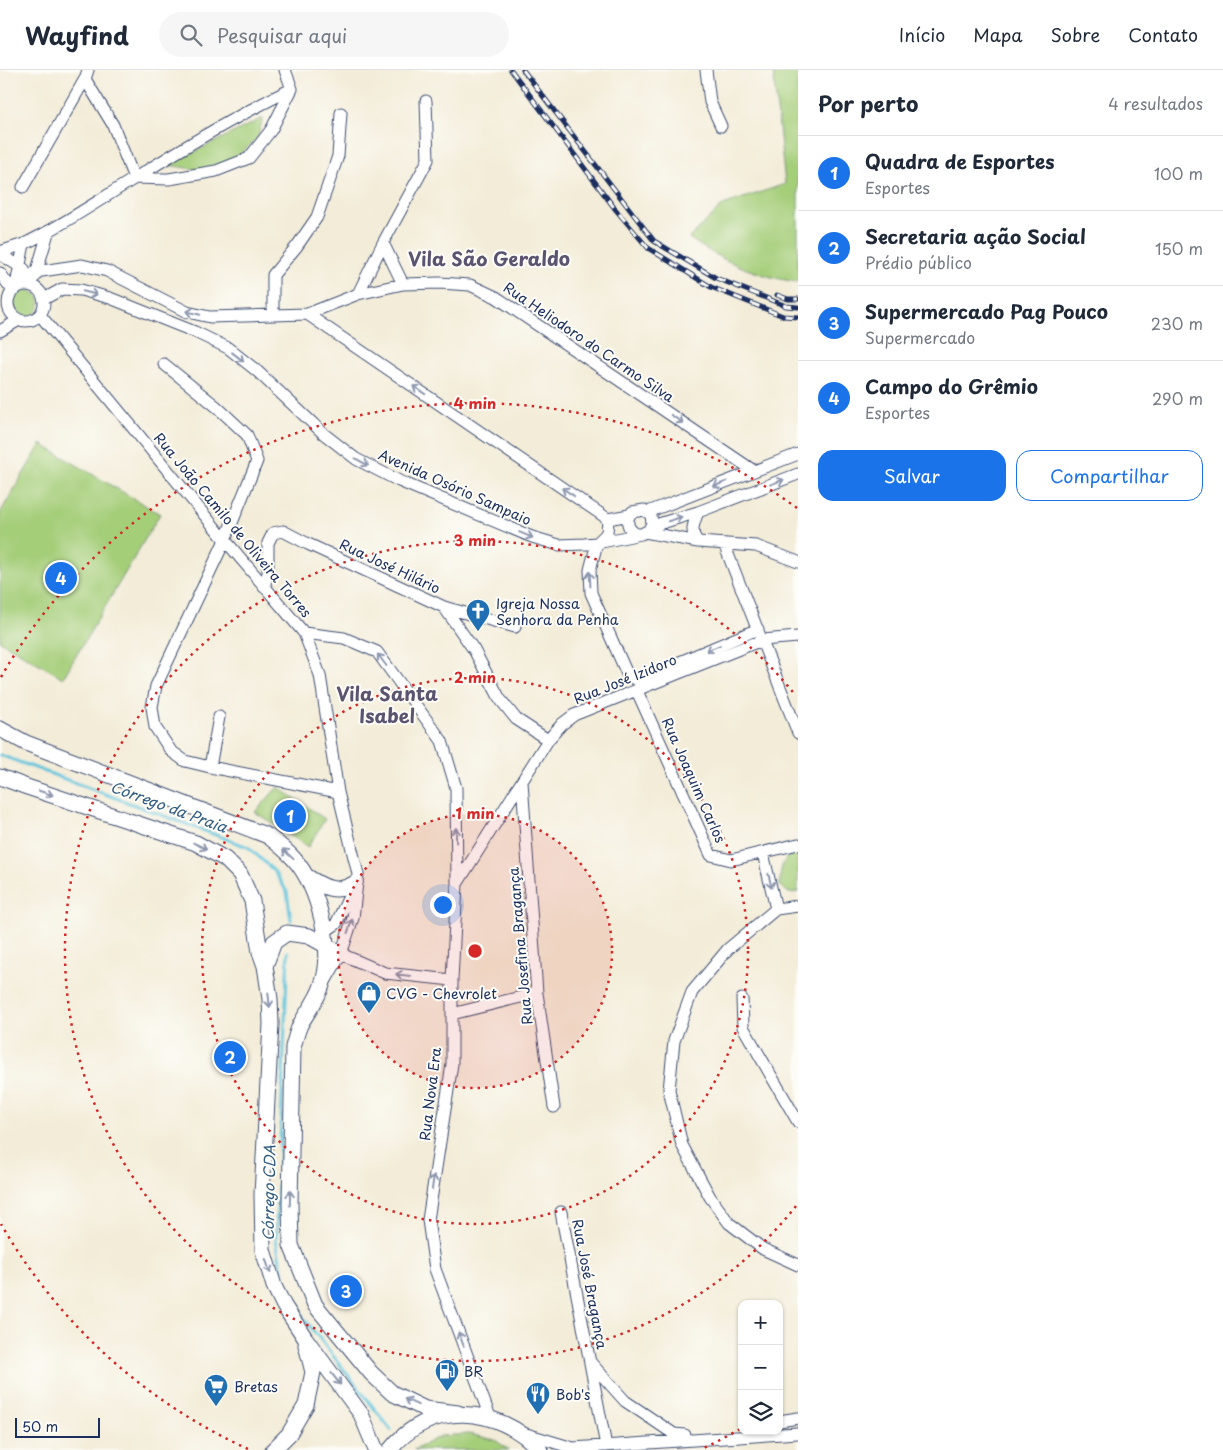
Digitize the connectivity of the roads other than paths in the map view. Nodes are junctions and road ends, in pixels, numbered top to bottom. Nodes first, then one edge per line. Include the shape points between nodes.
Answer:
1 (285, 70) edge
2 (706, 70) edge
3 (86, 75) edge
4 (292, 89) junction
5 (426, 101) dead end
6 (261, 104) junction
7 (341, 113) dead end
8 (721, 126) dead end
9 (270, 130) junction
10 (134, 178) junction
11 (23, 187) dead end
12 (48, 233) junction
13 (383, 243) junction
14 (24, 244) junction
15 (0, 253) edge
16 (19, 267) junction
17 (35, 272) junction
18 (0, 273) edge
19 (403, 284) junction
20 (34, 286) junction
21 (358, 294) junction
22 (11, 295) edge
23 (44, 299) junction
24 (307, 314) junction
25 (40, 315) junction
26 (273, 315) junction
27 (19, 320) junction
28 (0, 331) edge
29 (164, 364) dead end
30 (798, 454) edge
31 (754, 471) junction
32 (798, 474) edge
33 (648, 512) junction
34 (698, 512) junction
35 (629, 515) junction
36 (608, 519) junction
37 (646, 530) junction
38 (224, 540) junction
39 (698, 542) junction
40 (597, 543) junction
41 (724, 544) junction
42 (798, 562) edge
43 (264, 587) junction
44 (444, 607) junction
45 (515, 627) dead end
46 (304, 633) junction
47 (760, 634) junction
48 (798, 637) edge
49 (637, 690) junction
50 (219, 718) dead end
51 (0, 729) edge
52 (798, 733) edge
53 (548, 740) junction
54 (210, 767) junction
55 (0, 776) edge
56 (522, 782) junction
57 (338, 792) junction
58 (798, 844) edge
59 (763, 853) junction
60 (306, 876) junction
61 (356, 878) junction
62 (457, 884) junction
63 (798, 906) edge
64 (776, 909) junction
65 (320, 938) junction
66 (341, 954) junction
67 (265, 966) junction
68 (452, 980) junction
69 (322, 986) junction
70 (537, 993) junction
71 (742, 999) dead end
72 (452, 1014) junction
73 (554, 1107) dead end
74 (798, 1122) edge
75 (560, 1212) dead end
76 (798, 1265) edge
77 (305, 1338) junction
78 (590, 1361) junction
79 (458, 1414) junction
80 (490, 1417) junction
81 (798, 1418) edge
82 (783, 1420) edge
83 (738, 1430) edge
84 (523, 1433) junction
85 (798, 1433) edge
86 (706, 1438) junction
87 (606, 1446) junction
88 (572, 1449) edge
89 (273, 1450) edge
90 (376, 1450) edge
91 (390, 1450) edge
92 (540, 1450) edge

1 - 4 street
2 - 8 street via 710,102
3 - 10 street via 113,124
3 - 11 street
4 - 6 street
4 - 9 street
5 - 13 street via 428,160
6 - 9 street via 269,112
6 - 10 street
7 - 26 street via 338,156 317,217 273,275
9 - 10 street via 249,158 216,170 169,180
10 - 12 street
12 - 14 street
12 - 17 street
13 - 19 street
13 - 21 street
14 - 15 street
14 - 16 street
15 - 16 street
16 - 17 street
16 - 22 street
17 - 20 street
17 - 22 street
26 -> 17 street, Rua Heliodoro do Carmo Silva via 210,317 187,312 107,270 82,265
18 - 22 street
19 - 21 street, Rua Heliodoro do Carmo Silva
19 -> 31 street, Rua Heliodoro do Carmo Silva via 440,282 470,285 496,297
20 - 22 street via 22,286
20 - 23 street
21 - 24 street, Rua Heliodoro do Carmo Silva
22 - 27 street via 11,312
23 - 25 street
23 -> 40 street, Avenida Osório Sampaio via 62,289 81,290 110,298 195,332 228,348 356,459 399,481 532,537 559,545
24 - 26 street, Rua Heliodoro do Carmo Silva
36 -> 24 street
25 - 27 street via 30,321
25 - 38 street, Rua João Camilo de Oliveira Torres
27 - 28 street
29 - 38 street via 247,435 257,461
30 - 31 street
31 -> 33 street
34 -> 32 street, Avenida Osório Sampaio
33 - 35 street via 636,510
33 - 37 street via 652,519
37 -> 34 street, Avenida Osório Sampaio
34 - 39 street via 692,525 693,536
35 - 36 street
35 - 37 street via 628,526 634,532
36 - 40 street via 606,533
37 - 39 street
37 - 40 street, Avenida Osório Sampaio
38 - 43 street, Rua João Camilo de Oliveira Torres
38 - 54 street via 156,686 152,707 155,727 171,751 185,760
39 - 41 street
47 -> 40 street via 637,680 628,676 591,593 590,570
41 - 42 street via 756,546
41 - 47 street
43 - 44 street, Rua José Hilário via 268,573 268,543 273,533 283,531
43 - 46 street, Rua João Camilo de Oliveira Torres
44 - 45 street
44 - 53 street, Rua José Hilário via 474,650 500,699 516,719
46 - 57 street, Rua João Camilo de Oliveira Torres via 320,675
62 -> 46 street, Rua Nova Era via 456,788 442,741 377,652 344,638
47 - 48 street, Rua José Izidoro
47 - 49 street, Rua José Izidoro
47 - 52 street
49 - 53 street, Rua José Izidoro via 574,715
49 - 59 street, Rua Joaquim Carlos via 711,855 731,860
50 - 54 street
60 -> 51 main road via 294,859 268,836 26,743
53 - 56 street, Rua José Izidoro
54 - 57 street
55 -> 67 main road via 196,843 225,859 240,874 252,900
56 - 62 street, Rua José Izidoro
56 - 70 street, Rua Josefina Bragança
57 - 61 street, Rua João Camilo de Oliveira Torres
58 - 59 street, Rua Joaquim Carlos
59 -> 64 street
60 - 61 main road via 330,890 344,888
60 - 65 main road via 320,910
61 - 65 street via 336,924
66 -> 61 street, Rua João Camilo de Oliveira Torres via 353,918
62 - 68 street, Rua Nova Era
63 - 64 street
64 - 76 street via 728,949 692,992 674,1040 669,1090 682,1146 714,1204 729,1224 762,1249
65 - 66 main road
65 - 67 main road via 287,933 274,942
65 - 69 main road via 327,964
68 -> 66 street via 385,972
66 - 69 street, Rua João Camilo de Oliveira Torres
67 -> 77 main road via 271,1024 262,1195 263,1250 279,1295
68 - 72 street, Rua Nova Era
79 -> 69 main road via 426,1409 392,1393 371,1373 315,1306 291,1245 293,1047 299,1027
70 - 72 street
70 - 73 street, Rua Josefina Bragança
71 - 74 street via 743,1027
80 -> 72 street, Rua Nova Era via 435,1269 428,1220 452,1064
75 - 78 street, Rua José Bragança
77 - 89 main road via 313,1372 306,1405 289,1434
77 -> 90 main road via 361,1414
78 - 86 street, Rua José Bragança via 625,1401 674,1434
78 - 87 street, Rua José Bragança
79 - 80 main road
79 - 91 main road via 426,1421 399,1438
80 - 84 main road
81 - 82 street
83 - 86 street, Rua José Bragança
84 - 88 street
84 - 92 main road
85 - 86 street
86 - 87 street
87 - 88 street

